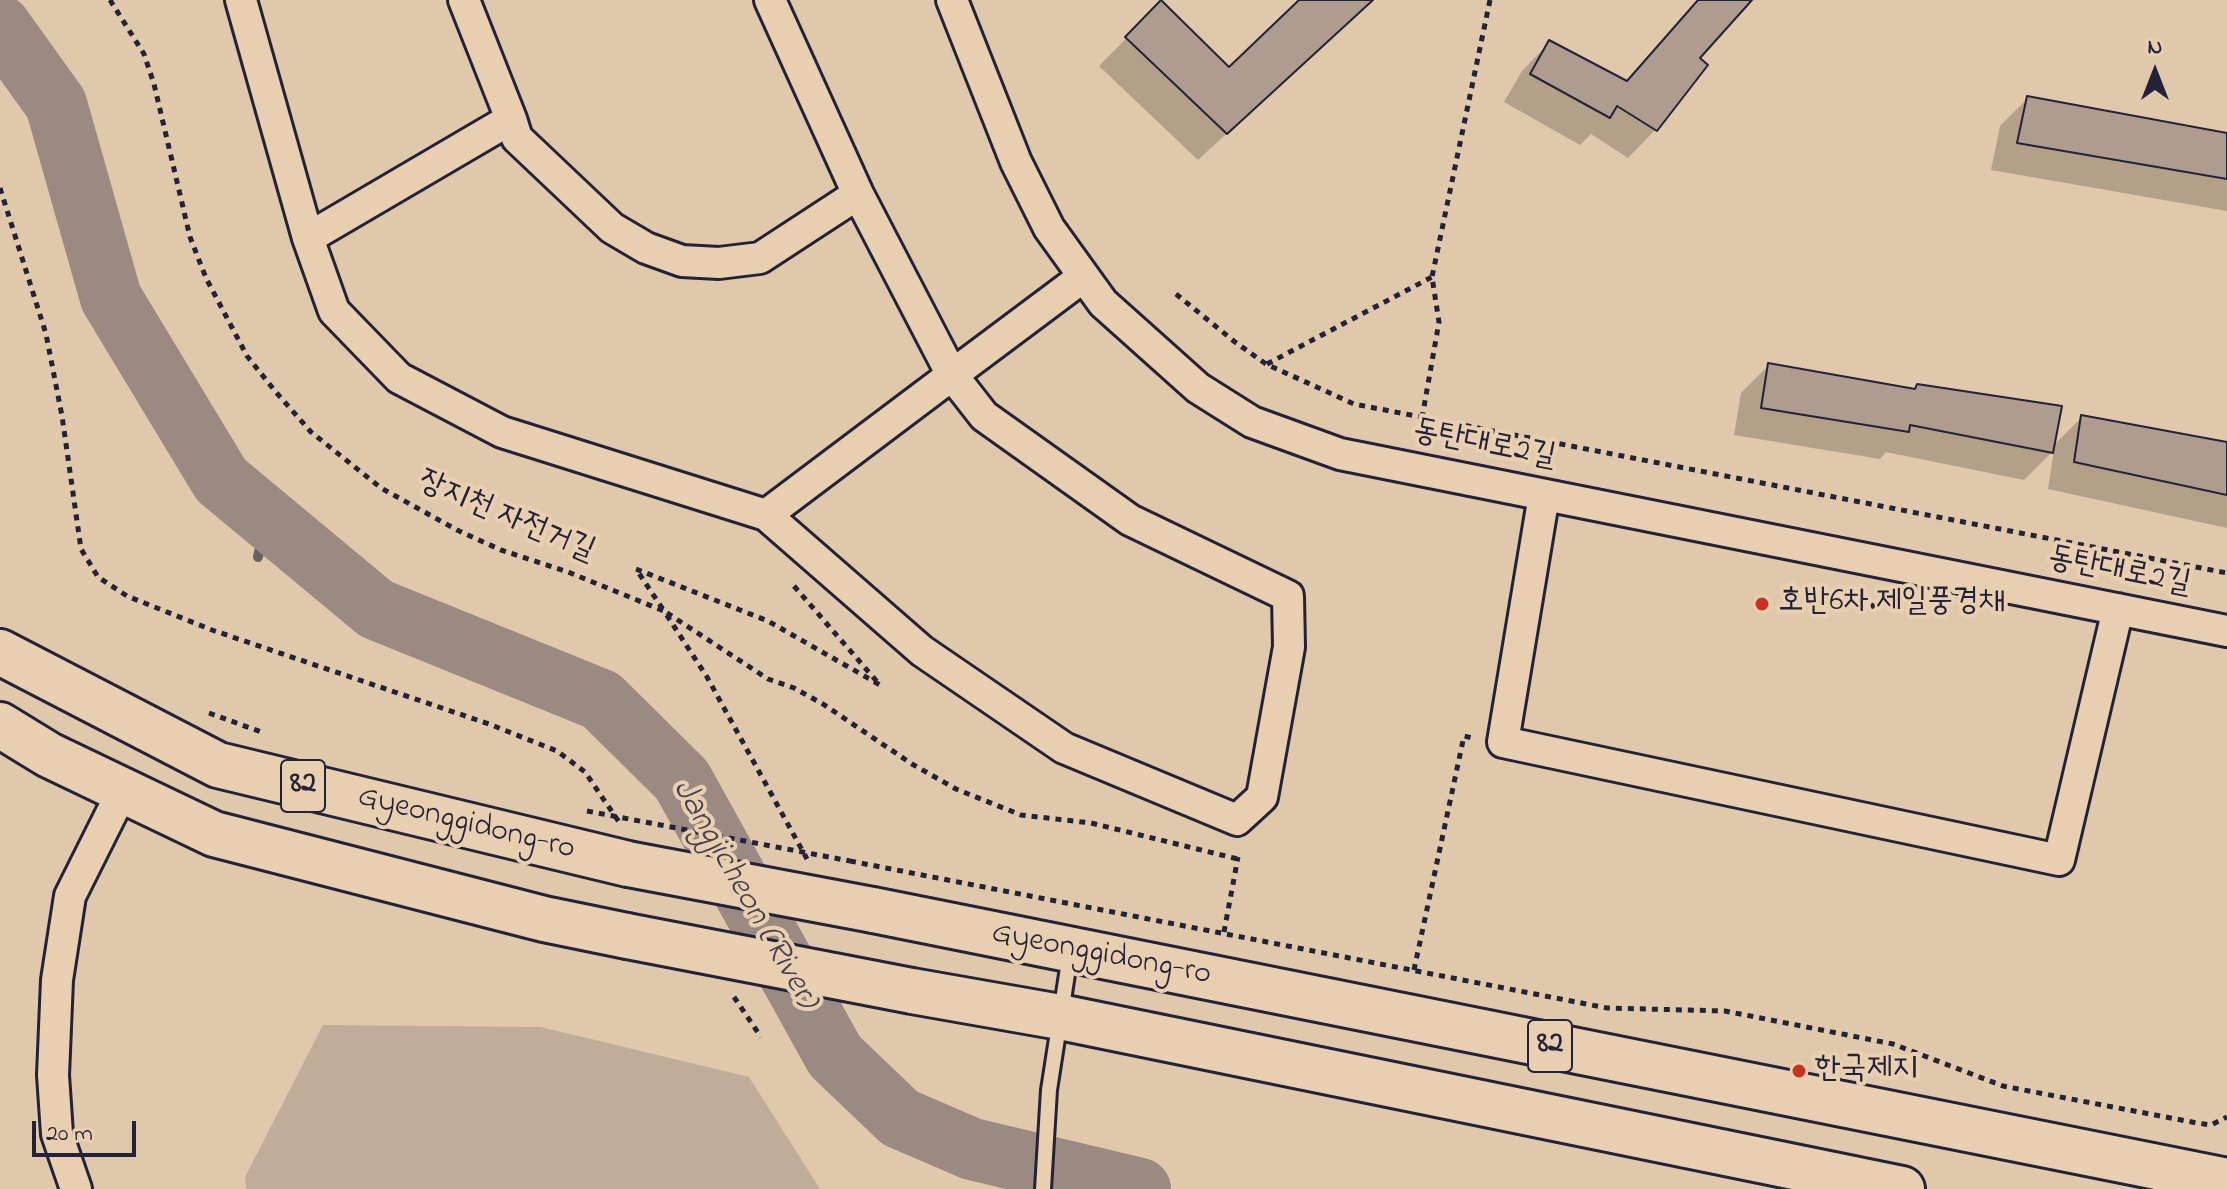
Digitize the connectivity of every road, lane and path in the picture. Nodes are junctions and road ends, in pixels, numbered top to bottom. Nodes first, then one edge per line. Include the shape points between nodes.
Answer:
1 (110, 0) edge
2 (241, 0) edge
3 (464, 0) edge
4 (770, 0) edge
5 (952, 0) edge
6 (1490, 0) edge
7 (511, 119) junction
8 (0, 188) edge
9 (858, 194) junction
10 (308, 238) junction
11 (1083, 277) junction
12 (1432, 277) junction
13 (1176, 294) dead end
14 (1266, 364) junction
15 (952, 375) junction
16 (1422, 418) junction
17 (1544, 495) junction
18 (766, 515) junction
19 (2227, 573) edge
20 (792, 583) dead end
21 (2118, 609) junction
22 (664, 611) junction
23 (2227, 631) edge
24 (0, 652) edge
25 (198, 708) dead end
26 (0, 725) edge
27 (274, 736) dead end
28 (1503, 742) junction
29 (123, 790) junction
30 (573, 808) dead end
31 (624, 844) junction
32 (813, 870) dead end
33 (1224, 932) junction
34 (1071, 950) junction
35 (1414, 970) junction
36 (726, 984) dead end
37 (1060, 1017) junction
38 (761, 1037) dead end
39 (2227, 1117) edge
40 (2227, 1181) edge
41 (76, 1189) edge
42 (1043, 1189) edge
43 (1902, 1189) edge

1 - 22 path, 장지천 자전거길 via 144,54 190,237 206,278 247,356 311,432 381,488 457,530
2 - 10 street
3 - 7 street
4 - 9 street
5 - 11 street, 동탄대로2길 via 1016,162 1049,228
6 - 12 path
7 - 9 street via 517,138 612,228 682,261 760,258
7 - 10 street
8 - 31 path via 46,334 81,549 98,577 127,596 212,630 557,751 585,772
9 - 15 street
10 - 18 street via 334,311 399,378 502,432
11 - 15 street
11 - 17 street, 동탄대로2길 via 1103,303 1198,388 1252,422 1340,454
12 - 14 path
12 - 16 path via 1439,322
13 - 14 path
14 - 16 path via 1354,404
15 - 18 street
15 - 18 street via 984,416 1130,520 1288,596 1289,647 1262,797 1237,820 1064,748 922,651
16 - 19 path
17 - 21 street, 동탄대로2길
17 - 28 street
20 - 22 path via 880,685 768,621 636,569
21 - 23 street, 동탄대로2길
21 - 28 street via 2059,860
22 - 32 path via 707,677
22 - 33 path via 956,789 1021,815 1091,823 1238,859
24 - 31 main road, Gyeonggidong-ro / 82 via 218,765
25 - 27 path
26 - 29 main road, 82
28 - 35 path via 1464,736
29 - 37 main road, 82, bridge via 214,834 544,919
29 - 41 street via 70,896 57,980 57,1134
30 - 33 path, bridge
31 - 34 main road, Gyeonggidong-ro / 82, bridge via 873,910
33 - 35 path
34 - 37 lane
34 - 40 main road, Gyeonggidong-ro / 82
35 - 39 path via 1607,1008 1725,1011 1893,1044 2003,1086 2211,1125
36 - 38 path
37 - 42 lane
37 - 43 main road, 82

